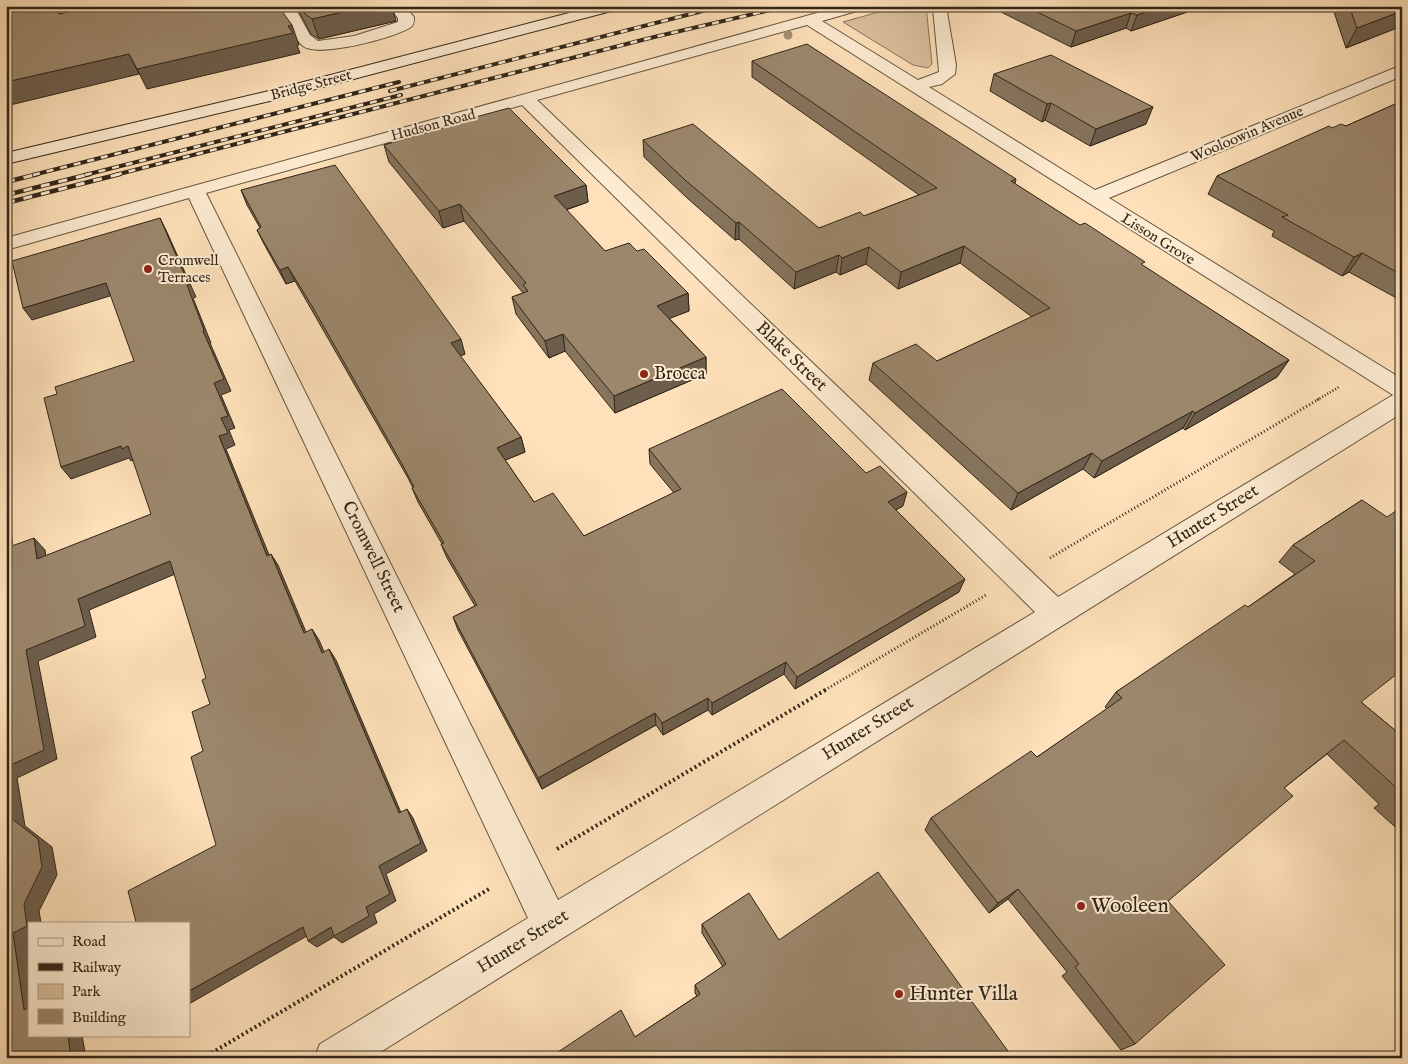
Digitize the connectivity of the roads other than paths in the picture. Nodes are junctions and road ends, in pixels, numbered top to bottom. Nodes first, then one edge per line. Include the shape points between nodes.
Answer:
1 (286, 6) edge
2 (395, 6) edge
3 (614, 6) edge
4 (859, 6) edge
5 (940, 8) dead end
6 (808, 20) junction
7 (1402, 70) edge
8 (915, 86) junction
9 (526, 99) junction
10 (6, 159) edge
11 (195, 190) junction
12 (1092, 198) junction
13 (6, 244) edge
14 (1402, 390) edge
15 (1402, 401) edge
16 (1056, 614) junction
17 (551, 925) junction
18 (334, 1058) edge

1 - 2 street via 309,43 319,46 393,30 406,24 406,17
3 - 10 street, Bridge Street via 268,96
4 - 6 street, Hudson Road
5 - 8 street via 947,74
6 - 8 street, Lisson Grove
6 - 9 street, Hudson Road
7 - 12 street, Wooloowin Avenue
8 - 12 street, Lisson Grove
9 - 11 street, Hudson Road
9 - 16 street, Blake Street
11 - 13 street, Hudson Road
11 - 17 street, Cromwell Street
12 - 14 street, Lisson Grove
15 - 16 street, Hunter Street
16 - 17 street, Hunter Street
17 - 18 street, Hunter Street

